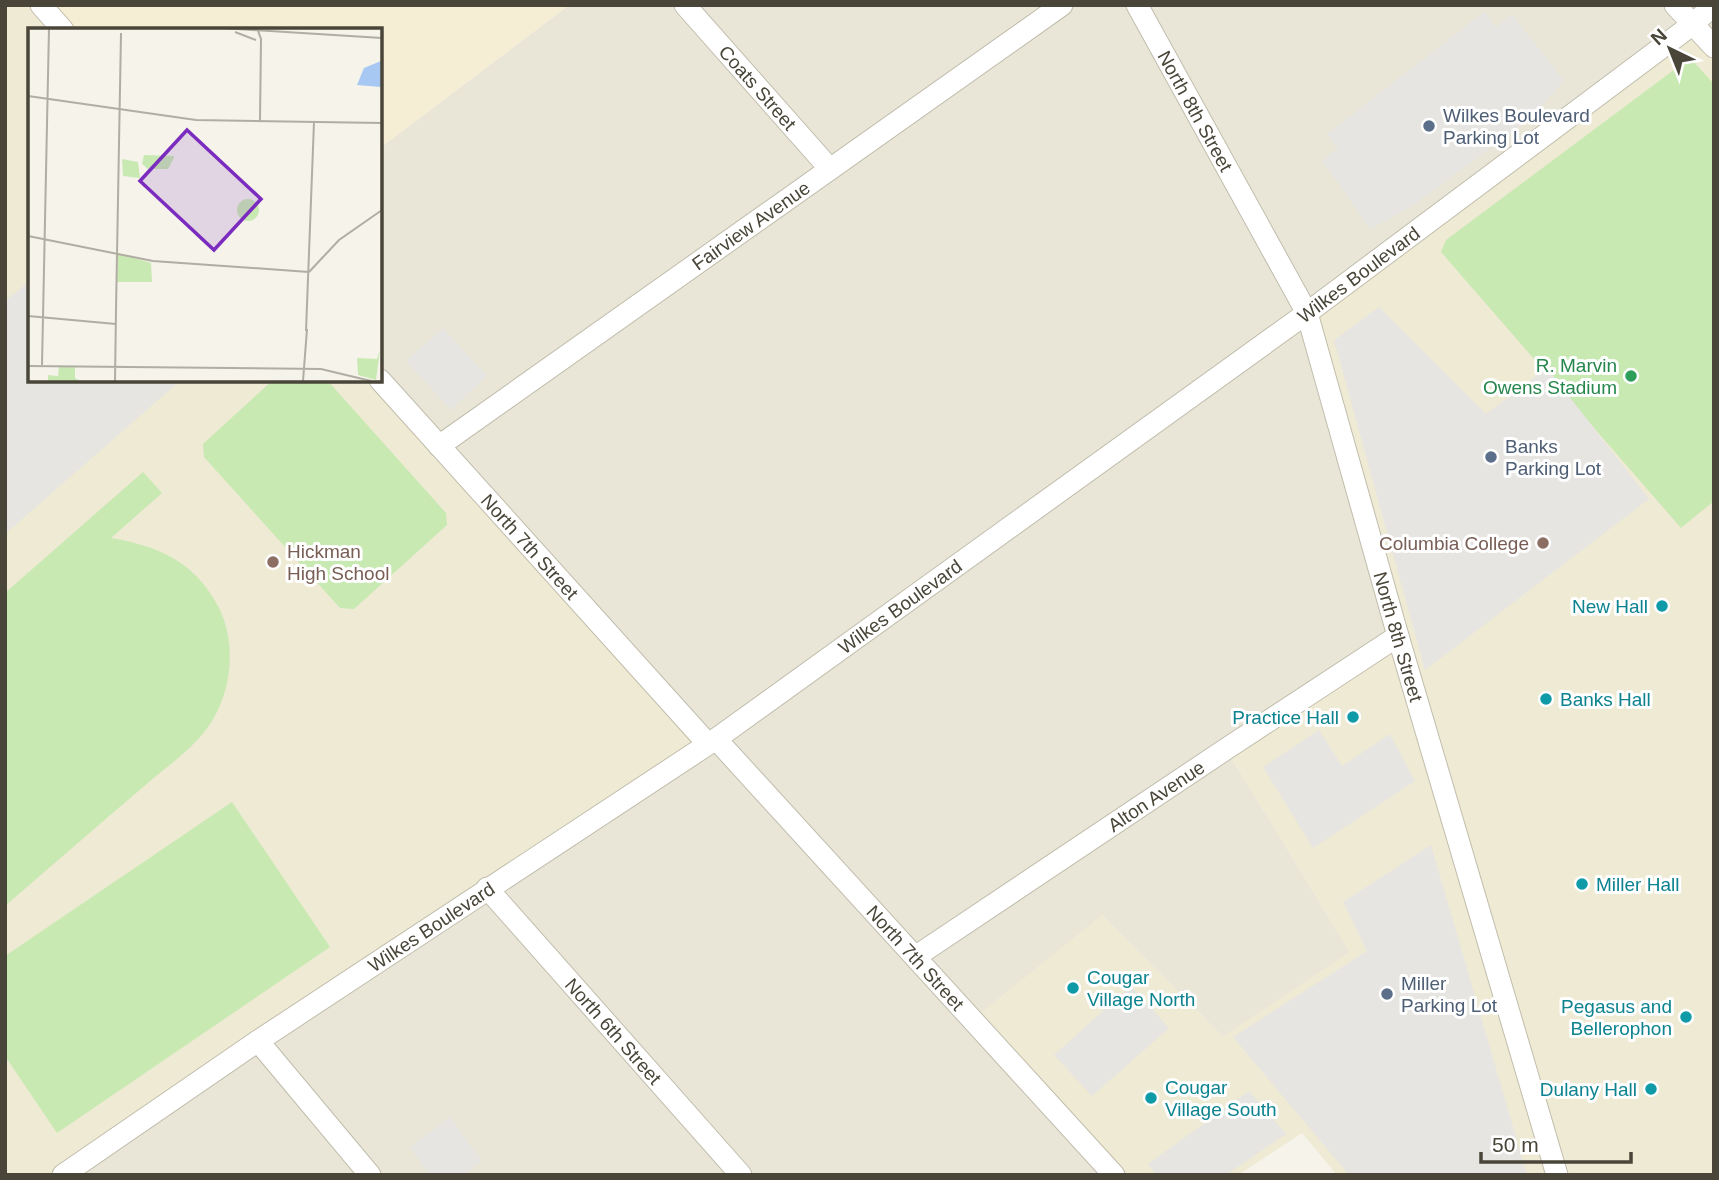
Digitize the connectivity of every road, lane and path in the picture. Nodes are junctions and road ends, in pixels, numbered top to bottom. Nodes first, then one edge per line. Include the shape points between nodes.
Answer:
1 (41, 5) edge
2 (685, 5) edge
3 (1062, 5) edge
4 (1136, 5) edge
5 (1675, 5) edge
6 (1714, 5) edge
7 (1693, 24) junction
8 (61, 28) edge
9 (1714, 47) edge
10 (830, 169) junction
11 (1307, 313) junction
12 (382, 382) edge
13 (439, 446) junction
14 (1398, 636) junction
15 (712, 741) junction
16 (487, 888) junction
17 (915, 957) junction
18 (258, 1041) junction
19 (63, 1175) edge
20 (370, 1175) edge
21 (741, 1175) edge
22 (1114, 1175) edge
23 (1557, 1175) edge

1 - 8 street
2 - 10 street, Coats Street
3 - 10 street, Fairview Avenue
4 - 11 street, North 8th Street
5 - 7 street
6 - 7 street, Wilkes Boulevard
7 - 9 street
7 - 11 street, Wilkes Boulevard
10 - 13 street, Fairview Avenue
11 - 14 street, North 8th Street
11 - 15 street, Wilkes Boulevard
12 - 13 street, North 7th Street
13 - 15 street, North 7th Street
14 - 17 street, Alton Avenue
14 - 23 street, North 8th Street
15 - 16 street, Wilkes Boulevard
15 - 17 street, North 7th Street
16 - 18 street, Wilkes Boulevard
16 - 21 street, North 6th Street
17 - 22 street, North 7th Street
18 - 19 street, Wilkes Boulevard
18 - 20 street

